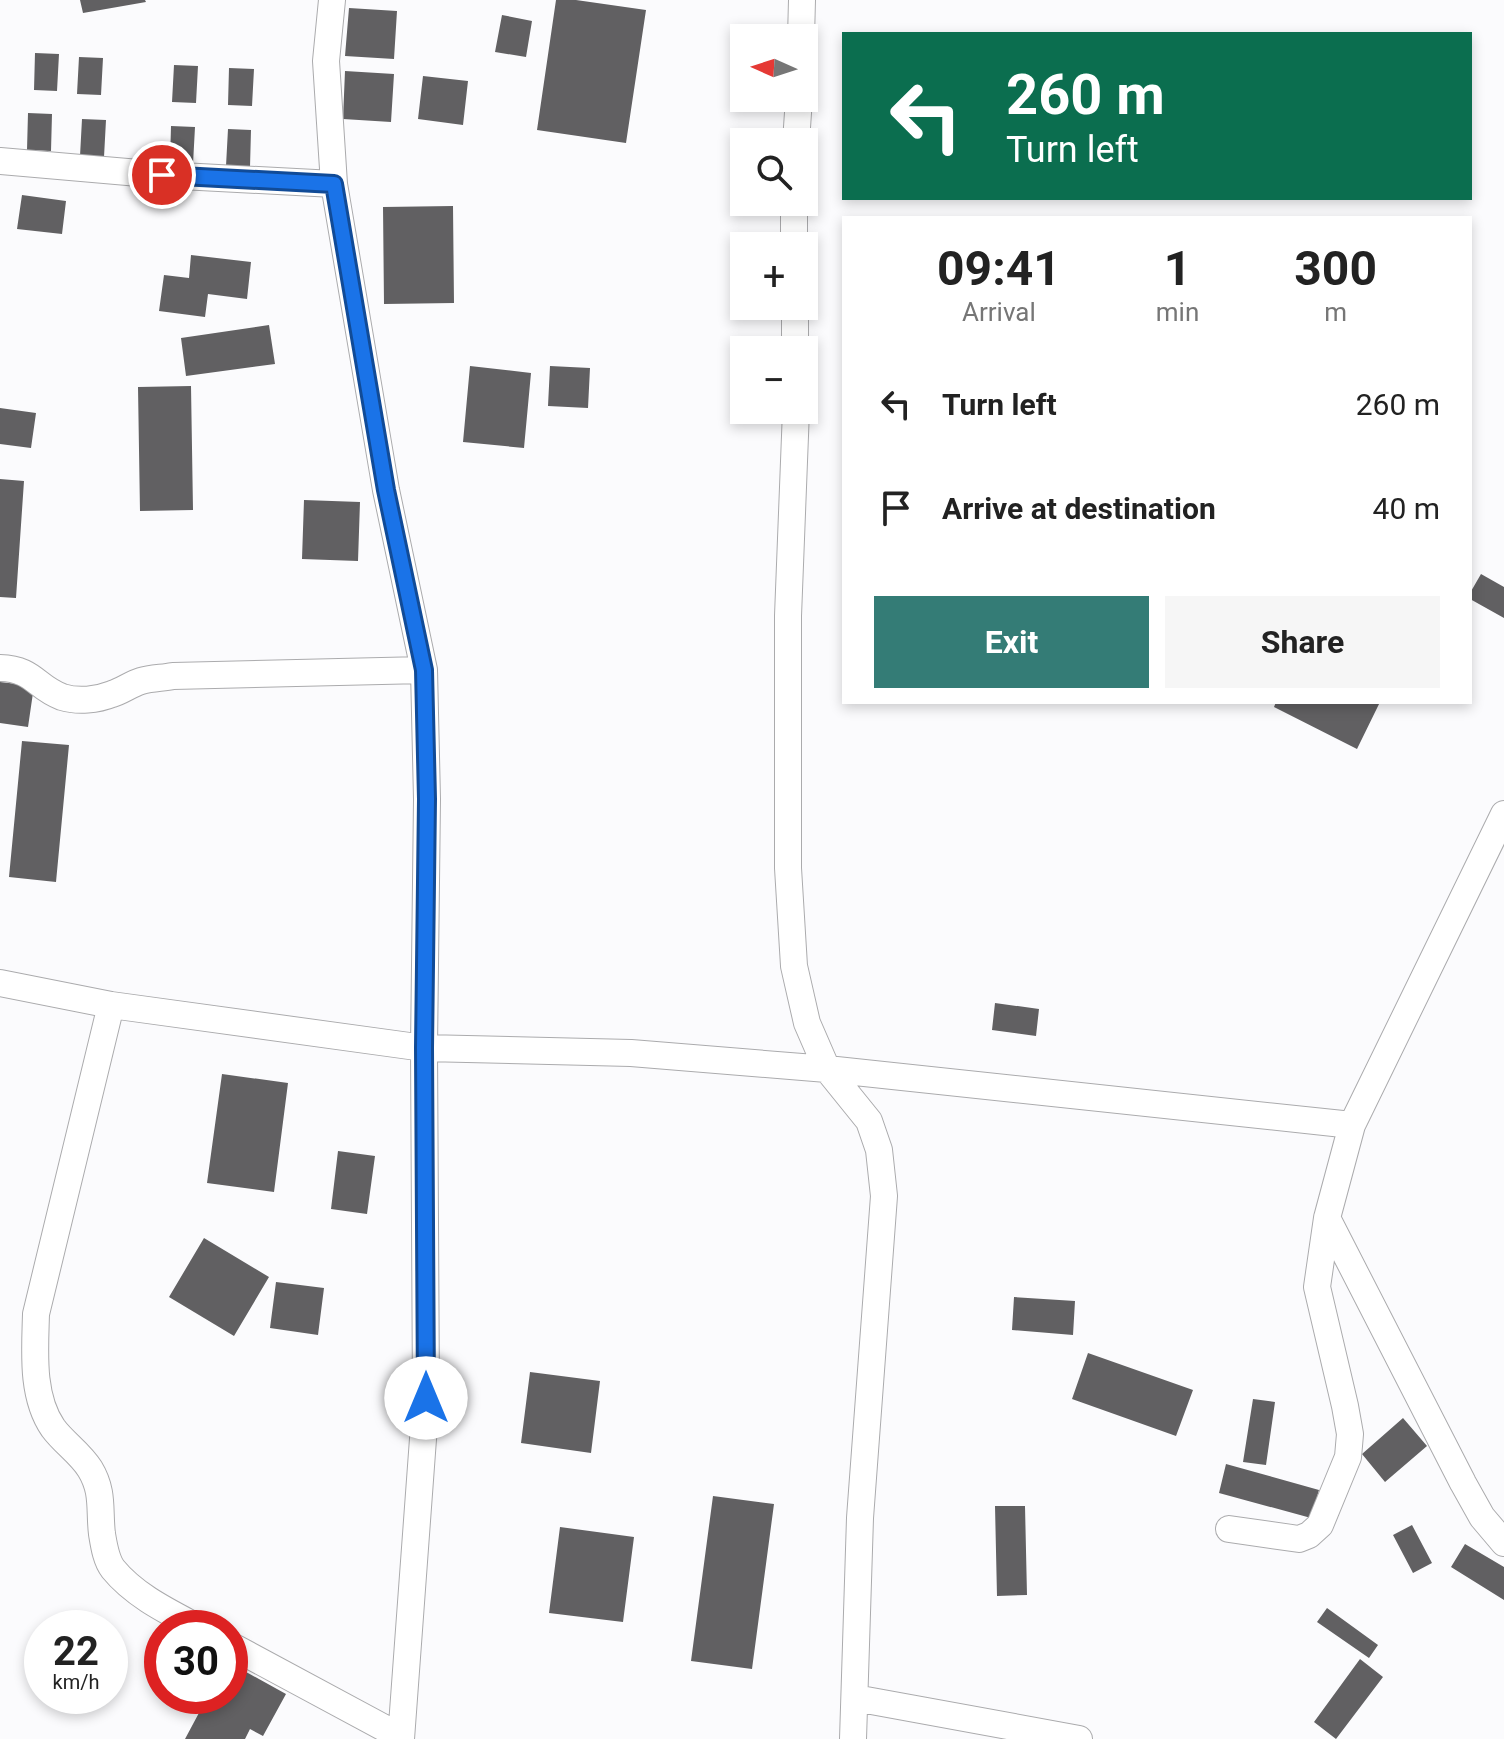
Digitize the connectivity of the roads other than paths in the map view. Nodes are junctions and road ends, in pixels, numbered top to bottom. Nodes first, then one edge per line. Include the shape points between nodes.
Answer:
1 (332, 0) edge
2 (802, 0) edge
3 (801, 24) edge
4 (0, 161) edge
5 (334, 184) junction
6 (795, 424) edge
7 (0, 668) edge
8 (424, 670) junction
9 (1504, 814) edge
10 (0, 983) edge
11 (111, 1005) junction
12 (424, 1048) junction
13 (827, 1069) junction
14 (1352, 1125) junction
15 (1327, 1218) junction
16 (1229, 1529) dead end
17 (1504, 1543) edge
18 (165, 1610) edge
19 (248, 1655) edge
20 (855, 1698) junction
21 (401, 1738) edge
22 (853, 1739) edge
23 (1079, 1739) edge

1 - 5 street via 326,61
2 - 3 street
4 - 5 street
5 - 8 street via 386,490
6 - 13 street via 788,616 788,868 794,966 807,1023
7 - 8 street via 14,668 63,697 86,701 142,680 173,676
8 - 12 street
9 - 14 street
10 - 11 street
11 - 12 street
11 - 18 street via 36,1314 35,1356 43,1411 90,1468 100,1492 106,1556 146,1600
12 - 13 street via 631,1053
12 - 21 street via 426,1398
13 - 14 street
13 - 20 street via 869,1121 879,1150 884,1196 860,1518
14 - 15 street
15 - 16 street via 1317,1287 1345,1406 1348,1457 1320,1525 1309,1535 1299,1539
15 - 17 street via 1463,1483
19 - 21 street
20 - 22 street
20 - 23 street

